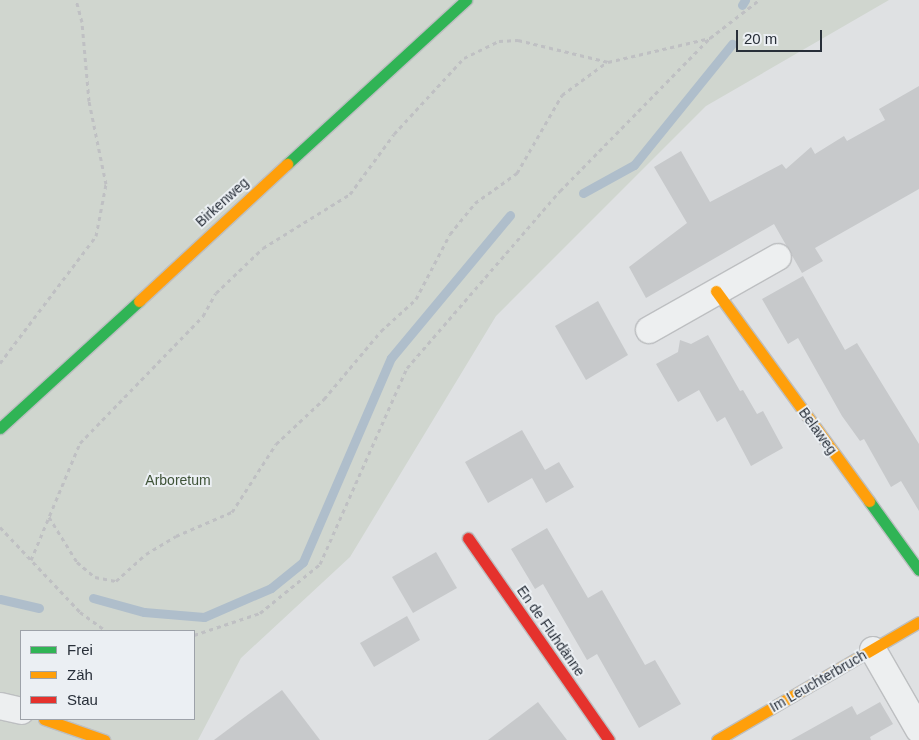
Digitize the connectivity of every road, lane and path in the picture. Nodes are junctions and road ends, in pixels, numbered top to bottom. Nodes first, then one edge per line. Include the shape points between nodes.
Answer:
1 (76, 0) edge
2 (466, 0) edge
3 (759, 0) edge
4 (710, 38) junction
5 (608, 62) junction
6 (778, 257) dead end
7 (716, 291) junction
8 (649, 330) dead end
9 (0, 363) edge
10 (0, 428) edge
11 (50, 517) junction
12 (0, 526) edge
13 (468, 538) dead end
14 (31, 560) junction
15 (919, 570) edge
16 (919, 622) edge
17 (105, 630) edge
18 (195, 635) edge
19 (873, 650) junction
20 (0, 706) edge
21 (20, 711) edge
22 (47, 720) edge
23 (919, 730) edge
24 (104, 740) edge
25 (609, 740) edge
26 (717, 740) edge

1 - 9 path via 82,22 89,101 106,184 96,236
2 - 10 street, Birkenweg
3 - 4 path
4 - 5 path
4 - 18 path via 560,191 407,368 320,564 260,613
5 - 11 path via 518,40 499,41 464,58 394,134 350,194 263,248 216,293 203,316 80,443
5 - 11 path via 562,95 517,173 475,204 450,234 416,299 381,331 324,399 276,444 232,512 176,536 146,554 116,582 95,577 78,562
6 - 7 street
7 - 8 street
7 - 15 street, Belaweg
11 - 14 path
12 - 14 path
13 - 25 street, En de Fluhdänne
14 - 17 path via 80,612
16 - 19 street, Im Leuchterbruch
19 - 23 street
19 - 26 street, Im Leuchterbruch
20 - 21 street
22 - 24 street

